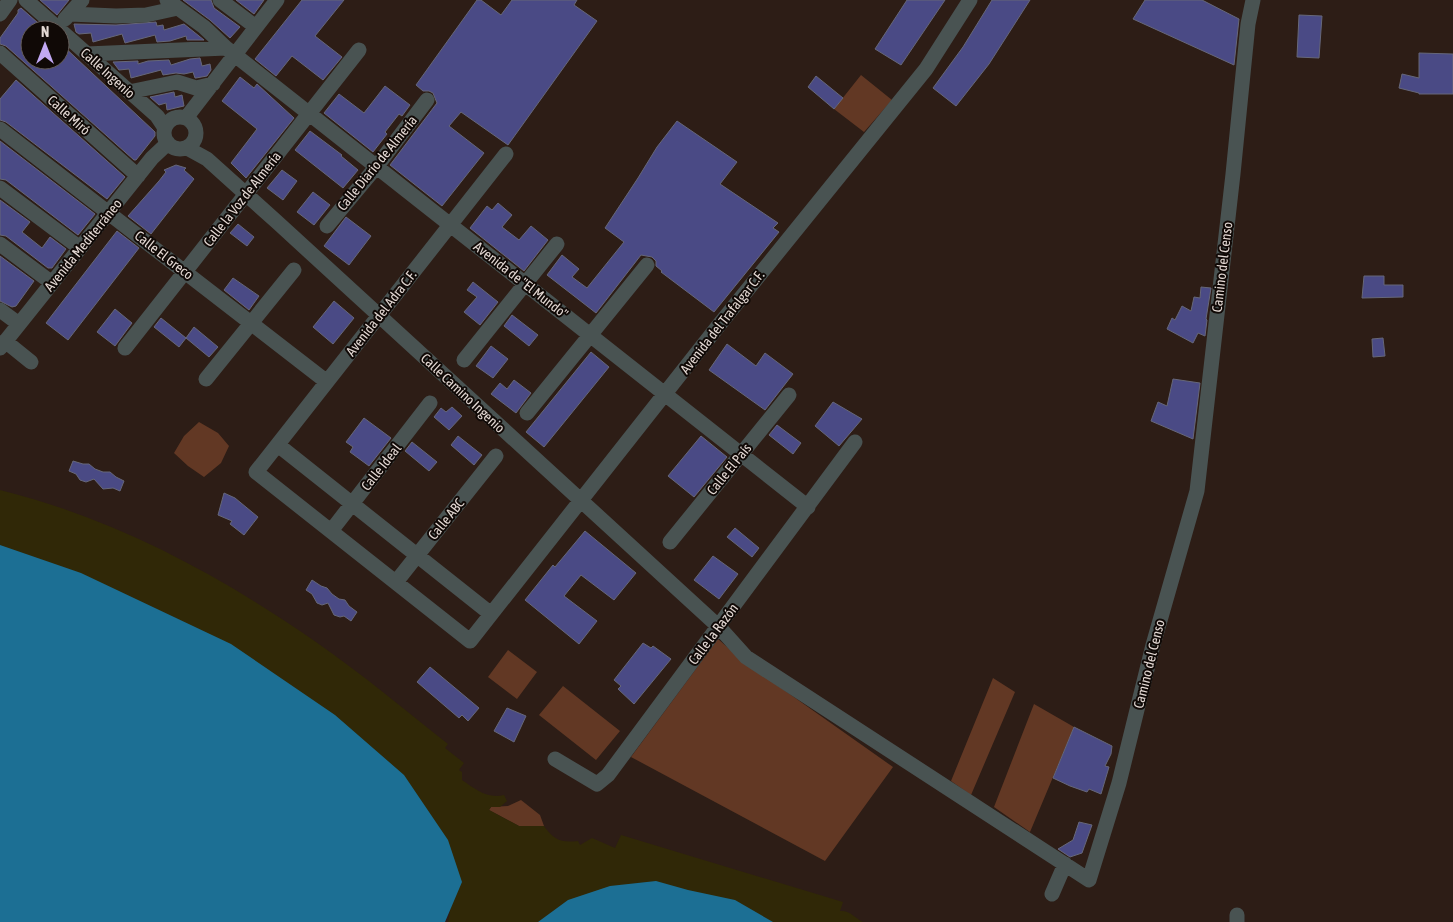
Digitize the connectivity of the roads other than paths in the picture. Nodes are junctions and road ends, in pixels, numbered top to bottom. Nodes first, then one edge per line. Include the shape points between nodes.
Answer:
1 (10, 0) edge
2 (26, 0) edge
3 (82, 0) edge
4 (220, 0) edge
5 (277, 0) edge
6 (970, 0) edge
7 (1253, 0) edge
8 (172, 4) edge
9 (0, 14) edge
10 (70, 14) junction
11 (49, 20) edge
12 (66, 20) edge
13 (256, 27) junction
14 (70, 39) edge
15 (358, 50) dead end
16 (231, 51) junction
17 (0, 54) edge
18 (86, 54) junction
19 (213, 84) junction
20 (128, 92) junction
21 (427, 100) dead end
22 (310, 113) junction
23 (169, 125) junction
24 (0, 129) edge
25 (191, 144) junction
26 (506, 154) dead end
27 (377, 166) junction
28 (138, 176) junction
29 (0, 188) edge
30 (247, 194) junction
31 (109, 212) junction
32 (451, 224) junction
33 (327, 226) dead end
34 (0, 244) edge
35 (557, 244) dead end
36 (80, 248) junction
37 (648, 265) dead end
38 (294, 270) dead end
39 (185, 271) junction
40 (52, 283) junction
41 (526, 284) junction
42 (0, 310) edge
43 (379, 316) junction
44 (252, 323) junction
45 (19, 324) junction
46 (590, 335) junction
47 (3, 345) edge
48 (125, 348) dead end
49 (464, 360) dead end
50 (31, 362) dead end
51 (206, 379) dead end
52 (327, 382) junction
53 (666, 394) junction
54 (789, 395) dead end
55 (430, 403) dead end
56 (527, 413) dead end
57 (855, 442) dead end
58 (278, 445) junction
59 (741, 454) junction
60 (496, 456) dead end
61 (580, 500) junction
62 (352, 503) junction
63 (808, 507) junction
64 (331, 531) junction
65 (670, 542) dead end
66 (417, 555) junction
67 (396, 582) junction
68 (492, 614) junction
69 (719, 627) junction
70 (555, 759) dead end
71 (1065, 864) junction
72 (1052, 894) dead end

1 - 9 street
2 - 11 street, Calle Ingenio
3 - 10 street
4 - 13 street
5 - 13 street, Avenida Mediterráneo
6 - 53 street, Avenida del Trafalgar C.F. via 926,69
7 - 71 street, Camino del Censo via 1197,491 1153,645 1119,783 1089,880
8 - 10 street via 146,15
8 - 16 street, Avenida de "El Mundo"
10 - 12 street
13 - 16 street, Avenida Mediterráneo
14 - 18 street, Calle Ingenio
15 - 22 street, Calle la Voz de Almería
16 - 18 street
16 - 19 street, Avenida Mediterráneo
16 - 22 street, Avenida de "El Mundo"
17 - 28 street, Calle Miró
18 - 20 street, Calle Ingenio
19 - 20 street via 196,88 177,82
19 - 23 street, Avenida Mediterráneo
20 - 23 street, Calle Ingenio
21 - 27 street, Calle Diario de Almería
22 - 27 street, Avenida de "El Mundo"
22 - 30 street, Calle la Voz de Almería
23 - 25 street via 177,149
23 - 25 street, Calle Camino Ingenio via 194,125 196,130
23 - 28 street, Avenida Mediterráneo via 152,158
24 - 31 street, Calle El Greco
25 - 30 street, Calle Camino Ingenio
26 - 32 street, Avenida del Adra C.F.
27 - 32 street, Avenida de "El Mundo"
27 - 33 street, Calle Diario de Almería
28 - 31 street, Avenida Mediterráneo
29 - 36 street
30 - 39 street, Calle la Voz de Almería
30 - 43 street, Calle Camino Ingenio
31 - 36 street, Avenida Mediterráneo
31 - 39 street, Calle El Greco
32 - 41 street, Avenida de "El Mundo"
32 - 43 street, Avenida del Adra C.F.
34 - 40 street
35 - 41 street
36 - 40 street, Avenida Mediterráneo
37 - 46 street
38 - 44 street
39 - 44 street, Calle El Greco
39 - 48 street, Calle la Voz de Almería
40 - 45 street, Avenida Mediterráneo
41 - 46 street, Avenida de "El Mundo"
41 - 49 street
42 - 45 street
43 - 52 street, Avenida del Adra C.F.
43 - 61 street, Calle Camino Ingenio
44 - 51 street
44 - 52 street, Calle El Greco
45 - 47 street, Avenida Mediterráneo
46 - 53 street, Avenida de "El Mundo"
46 - 56 street
47 - 50 street
52 - 58 street, Avenida del Adra C.F.
53 - 59 street, Avenida de "El Mundo"
53 - 61 street, Avenida del Trafalgar C.F.
54 - 59 street, Calle El País
55 - 62 street, Calle Ideal
57 - 63 street, Calle la Razón
58 - 62 street
58 - 64 street, Avenida del Adra C.F. via 256,472
59 - 63 street, Avenida de "El Mundo"
59 - 65 street, Calle El País
60 - 66 street, Calle ABC
61 - 68 street, Avenida del Trafalgar C.F.
61 - 69 street, Calle Camino Ingenio
62 - 64 street, Calle Ideal
62 - 66 street
63 - 69 street, Calle la Razón
64 - 67 street
66 - 67 street, Calle ABC
66 - 68 street
67 - 68 street, Avenida del Trafalgar C.F. via 470,641
69 - 70 street, Calle la Razón via 608,775 597,784
69 - 71 street, Camino del Censo via 746,657
71 - 72 street

